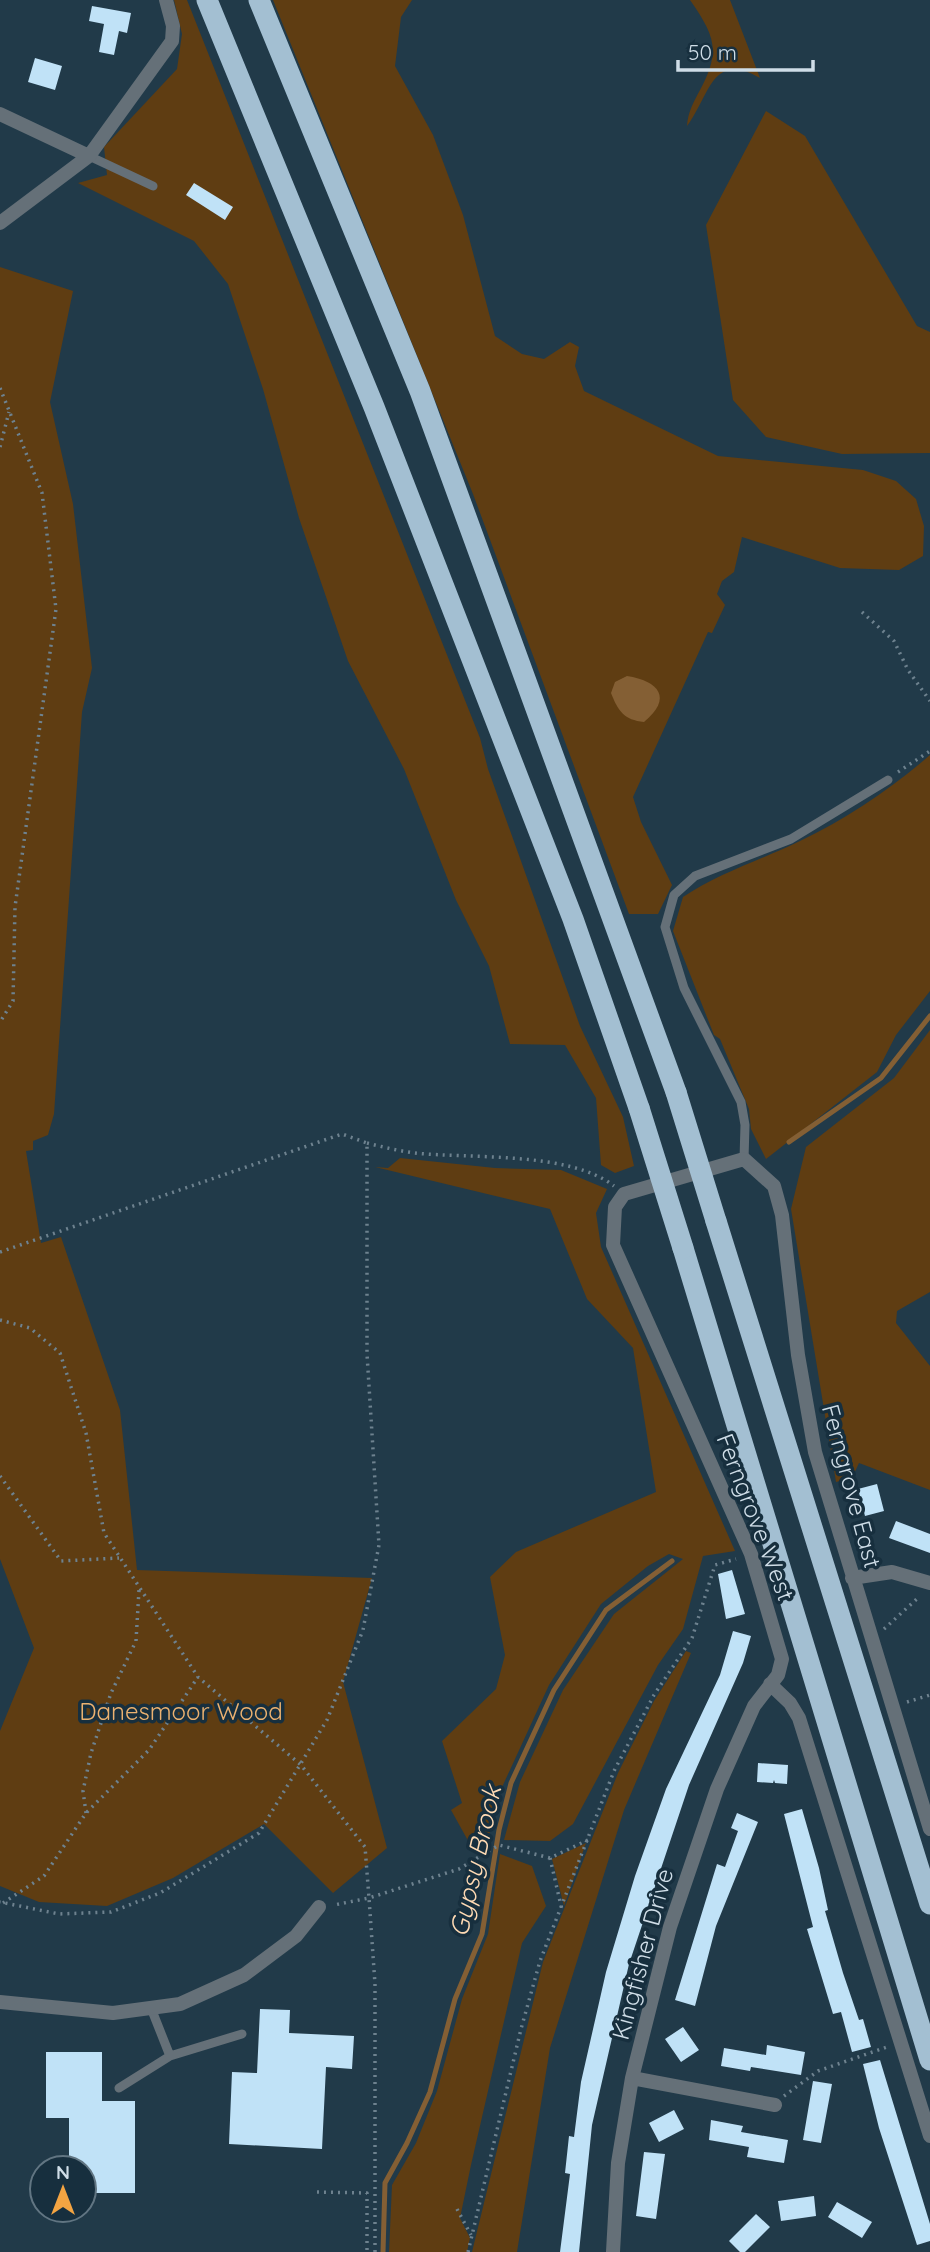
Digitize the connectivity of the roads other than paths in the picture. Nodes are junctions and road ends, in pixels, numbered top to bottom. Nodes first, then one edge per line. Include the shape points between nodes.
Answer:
1 (166, 0) edge
2 (207, 0) edge
3 (259, 0) edge
4 (0, 114) edge
5 (89, 156) junction
6 (153, 186) dead end
7 (0, 223) edge
8 (888, 779) road end
9 (744, 1158) junction
10 (852, 1578) junction
11 (928, 1582) edge
12 (770, 1684) junction
13 (930, 1829) edge
14 (930, 1904) edge
15 (319, 1907) road end
16 (0, 2001) edge
17 (151, 2008) junction
18 (242, 2034) dead end
19 (170, 2056) junction
20 (930, 2060) edge
21 (632, 2078) junction
22 (119, 2088) dead end
23 (775, 2105) road end
24 (930, 2136) edge
25 (613, 2252) edge

1 - 5 street via 172,41
2 - 20 highway, bridge via 379,420 573,919 683,1248
3 - 14 highway, bridge via 420,391 676,1092
4 - 5 street
5 - 6 lane
5 - 7 street
8 - 9 lane via 792,839 695,876 674,895 665,927 684,988 741,1102
9 - 10 street, Ferngrove East via 774,1186 782,1215 798,1356 815,1452
9 - 12 street, Ferngrove West via 624,1194 615,1207 613,1245 751,1555 782,1659
10 - 11 street via 892,1572
10 - 13 street, Ferngrove East
12 - 21 street, Kingfisher Drive via 741,1733 694,1854 670,1927
12 - 24 street via 799,1718
15 - 17 street via 296,1937 244,1975 180,2004
16 - 17 street via 113,2013
17 - 19 lane
18 - 19 lane
19 - 22 lane
21 - 23 street
21 - 25 street, Kingfisher Drive via 618,2163

